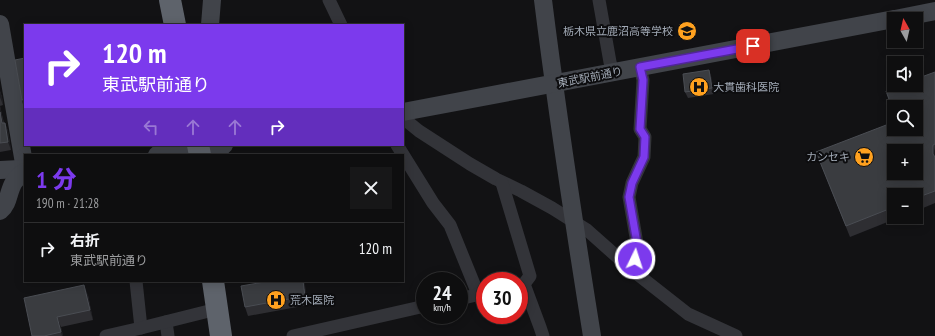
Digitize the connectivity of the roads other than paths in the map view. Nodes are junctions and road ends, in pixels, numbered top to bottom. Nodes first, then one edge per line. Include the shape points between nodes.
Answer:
1 (170, 0) edge
2 (212, 0) edge
3 (329, 0) edge
4 (543, 0) edge
5 (599, 0) edge
6 (935, 11) edge
7 (923, 13) edge
8 (887, 20) edge
9 (0, 24) edge
10 (175, 24) edge
11 (210, 24) edge
12 (341, 24) edge
13 (640, 67) junction
14 (613, 73) junction
15 (553, 84) junction
16 (404, 112) edge
17 (404, 119) edge
18 (218, 146) edge
19 (200, 149) edge
20 (164, 154) edge
21 (404, 156) edge
22 (24, 165) edge
23 (0, 171) edge
24 (24, 171) edge
25 (24, 172) edge
26 (502, 183) junction
27 (11, 186) junction
28 (0, 211) edge
29 (573, 223) junction
30 (632, 270) junction
31 (528, 278) edge
32 (476, 280) edge
33 (136, 282) edge
34 (213, 282) edge
35 (528, 299) edge
36 (416, 308) edge
37 (217, 309) junction
38 (166, 322) junction
39 (141, 328) junction
40 (111, 335) edge
41 (168, 336) edge
42 (221, 336) edge
43 (293, 336) edge
44 (543, 336) edge
45 (592, 336) edge
46 (736, 336) edge

1 - 10 highway
2 - 11 street
3 - 12 street
4 - 15 street
5 - 14 street
6 - 7 street, 東武駅前通り
8 - 13 street, 東武駅前通り
9 - 22 street
13 - 14 street, 東武駅前通り
13 - 30 street via 643,80 640,129 645,137 644,157 632,183 629,197 638,249
14 - 15 street, 東武駅前通り
15 - 16 street, 東武駅前通り
15 - 29 street
17 - 26 street
18 - 19 street
19 - 20 street
21 - 32 street via 450,225
23 - 24 street
23 - 27 street
25 - 27 street
26 - 29 street via 552,208
26 - 31 street via 530,276
27 - 28 street via 7,202
29 - 30 street via 587,230
29 - 45 street
30 - 46 street via 688,314
33 - 39 street
34 - 37 highway
35 - 44 street
36 - 43 street
37 - 38 street
37 - 42 highway
38 - 39 street
38 - 41 street
39 - 40 street

